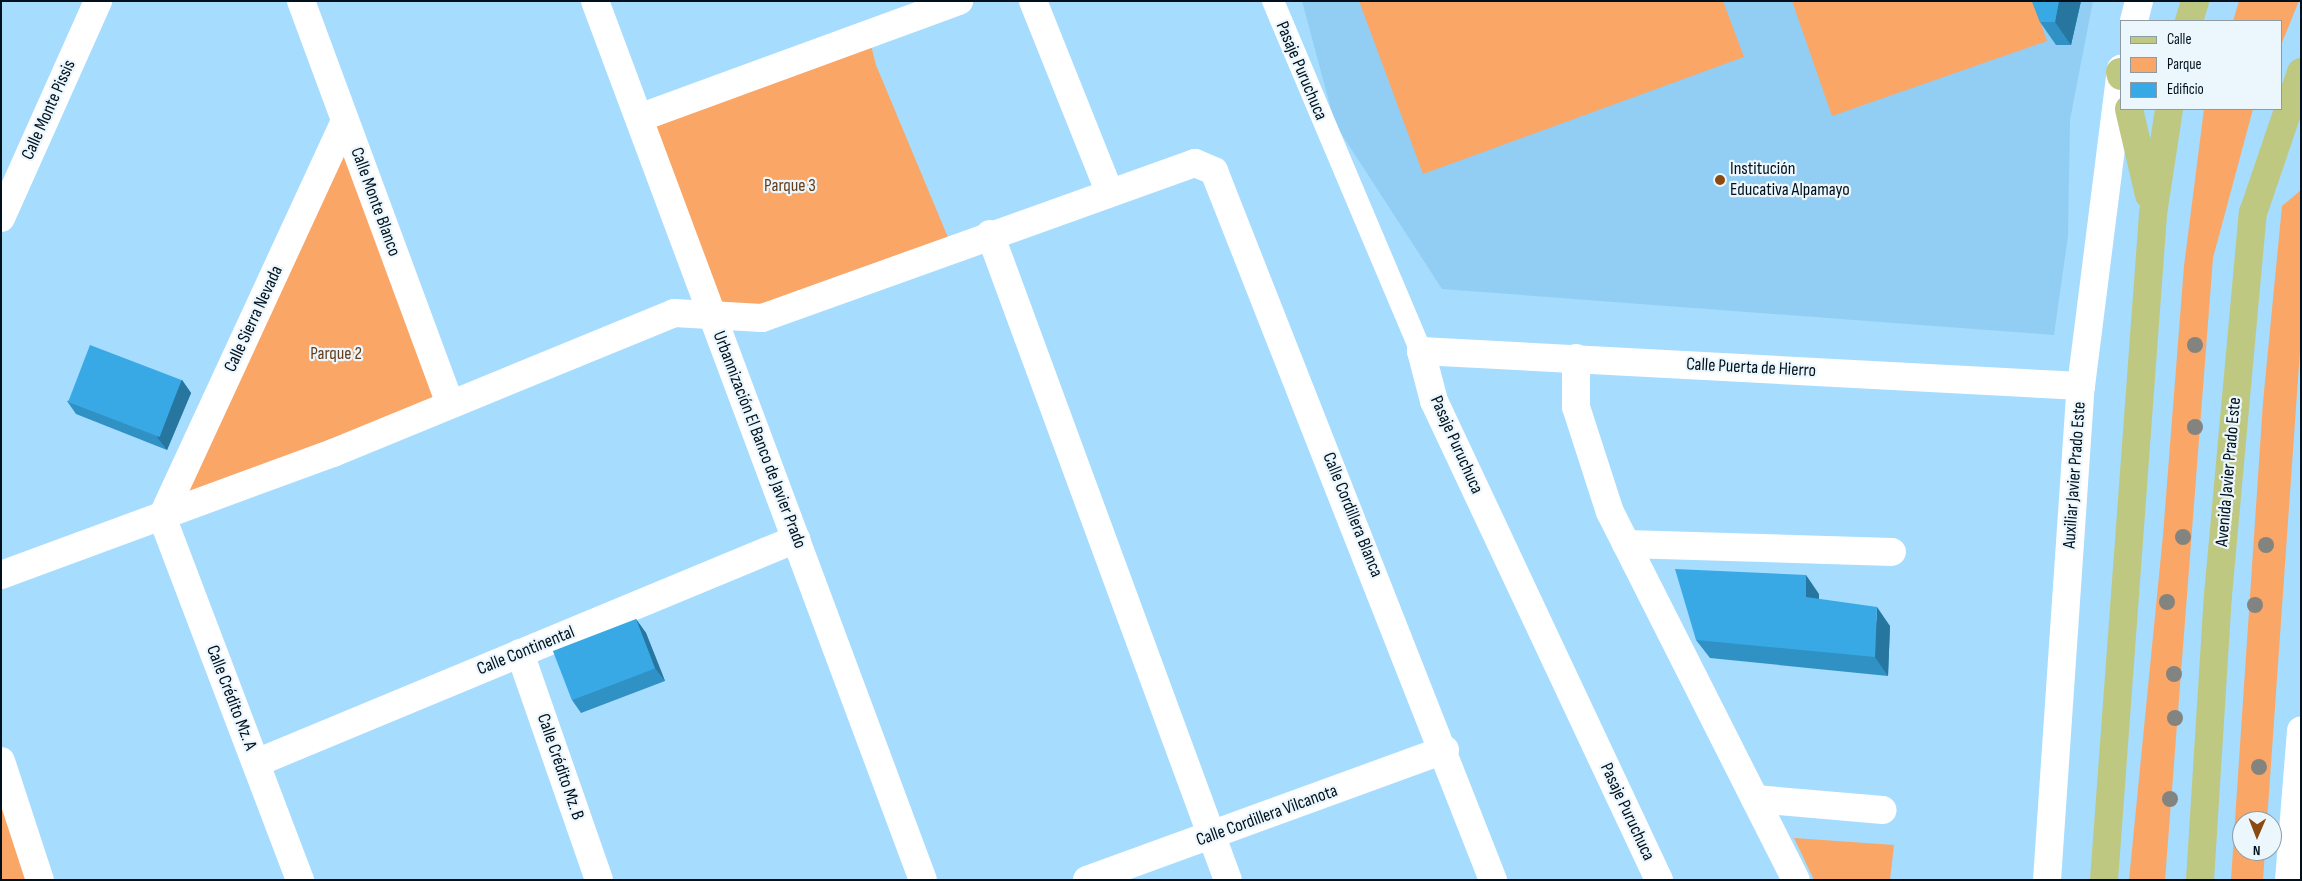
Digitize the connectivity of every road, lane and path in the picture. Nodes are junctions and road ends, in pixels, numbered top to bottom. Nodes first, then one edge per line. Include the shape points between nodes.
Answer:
1 (98, 1) edge
2 (301, 1) edge
3 (595, 1) edge
4 (959, 1) edge
5 (1033, 1) edge
6 (1274, 1) edge
7 (2139, 1) edge
8 (2195, 1) edge
9 (2134, 20) edge
10 (2189, 20) edge
11 (2120, 72) edge
12 (2301, 72) edge
13 (2129, 110) edge
14 (2169, 110) edge
15 (638, 118) junction
16 (345, 121) junction
17 (1109, 191) junction
18 (2154, 214) junction
19 (1, 218) edge
20 (990, 234) junction
21 (712, 313) junction
22 (1421, 350) junction
23 (1576, 358) junction
24 (2081, 386) junction
25 (450, 403) junction
26 (162, 517) junction
27 (796, 539) junction
28 (1626, 544) junction
29 (1892, 552) dead end
30 (1, 575) edge
31 (520, 654) junction
32 (2301, 730) edge
33 (1445, 750) junction
34 (1, 761) edge
35 (256, 763) junction
36 (2299, 767) edge
37 (1755, 799) junction
38 (1883, 810) dead end
39 (1212, 836) junction
40 (40, 880) edge
41 (300, 880) edge
42 (599, 880) edge
43 (924, 880) edge
44 (1088, 880) edge
45 (1228, 880) edge
46 (1493, 880) edge
47 (1659, 880) edge
48 (1796, 880) edge
49 (2047, 880) edge
50 (2104, 880) edge
51 (2200, 880) edge
52 (2289, 880) edge

1 - 19 street, Calle Monte Pissis
2 - 16 street, Calle Monte Blanco
3 - 15 street, Urbannización El Banco de Javier Prado
4 - 15 street
5 - 17 street
6 - 22 street, Pasaje Puruchuca
7 - 9 street
8 - 10 main road
11 - 24 street, Auxiliar Javier Prado Este
12 - 51 main road, Avenida Javier Prado Este via 2253,213 2218,595
13 - 18 main road
14 - 18 main road
15 - 21 street, Urbannización El Banco de Javier Prado
16 - 25 street, Calle Monte Blanco
16 - 26 street, Calle Sierra Nevada
17 - 20 street
17 - 33 street, Calle Cordillera Blanca via 1195,163 1214,171
18 - 50 main road
20 - 21 street via 762,318
20 - 39 street
21 - 25 street via 674,313
21 - 27 street, Urbannización El Banco de Javier Prado
22 - 23 street, Calle Puerta de Hierro
22 - 47 street, Pasaje Puruchuca via 1434,401
23 - 24 street, Calle Puerta de Hierro
23 - 28 street via 1576,407 1610,512
24 - 49 street, Auxiliar Javier Prado Este
25 - 26 street
26 - 30 street
26 - 35 street, Calle Crédito Mz. A
27 - 31 street, Calle Continental
27 - 43 street, Urbannización El Banco de Javier Prado
28 - 29 street
28 - 37 street
31 - 35 street, Calle Continental
31 - 42 street, Calle Crédito Mz. B
32 - 36 street
33 - 39 street, Calle Cordillera Vilcanota
33 - 46 street, Calle Cordillera Blanca
34 - 40 street
35 - 41 street, Calle Crédito Mz. A
36 - 52 street
37 - 38 street
37 - 48 street
39 - 44 street, Calle Cordillera Vilcanota
39 - 45 street

